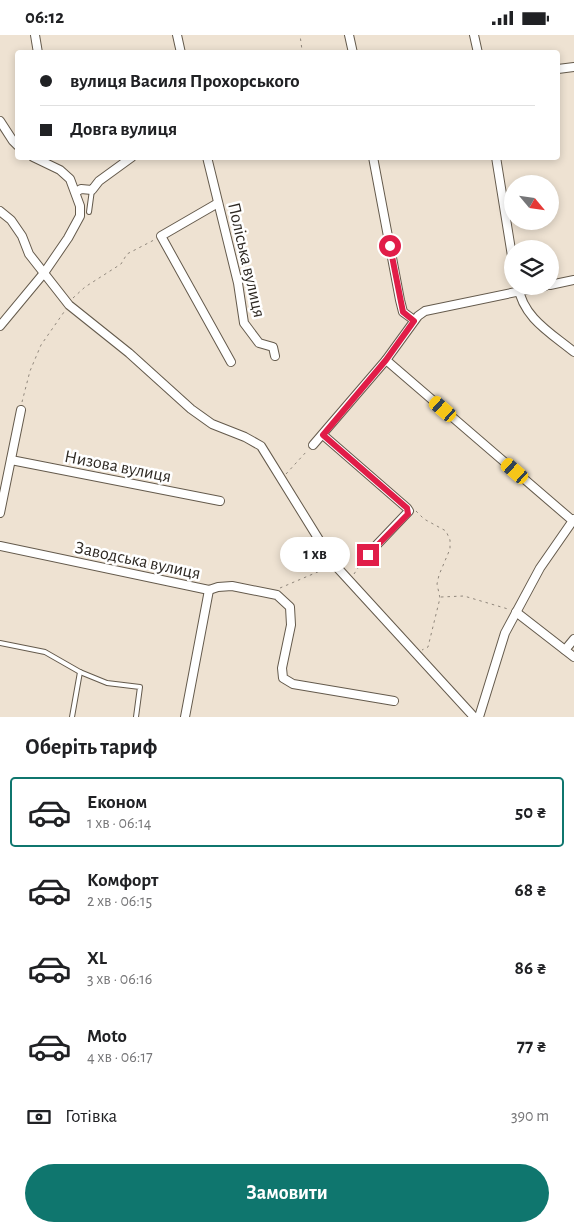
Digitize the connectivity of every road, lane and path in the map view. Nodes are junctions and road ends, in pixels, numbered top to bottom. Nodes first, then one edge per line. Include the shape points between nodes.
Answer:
1 (35, 35) edge
2 (177, 35) edge
3 (300, 35) edge
4 (349, 35) edge
5 (474, 35) edge
6 (38, 50) edge
7 (181, 50) edge
8 (302, 50) edge
9 (352, 50) edge
10 (477, 50) edge
11 (574, 67) edge
12 (560, 69) edge
13 (0, 121) edge
14 (15, 142) edge
15 (40, 160) edge
16 (128, 160) edge
17 (208, 160) edge
18 (374, 160) edge
19 (496, 160) edge
20 (78, 190) junction
21 (92, 190) junction
22 (218, 203) junction
23 (0, 211) edge
24 (89, 212) dead end
25 (161, 236) junction
26 (509, 240) edge
27 (44, 273) junction
28 (574, 280) edge
29 (559, 283) edge
30 (504, 292) edge
31 (74, 295) dead end
32 (520, 295) edge
33 (69, 305) junction
34 (414, 321) junction
35 (0, 326) edge
36 (574, 351) edge
37 (275, 356) dead end
38 (386, 360) junction
39 (231, 362) dead end
40 (21, 410) joint
41 (323, 435) junction
42 (313, 445) joint
43 (11, 460) junction
44 (284, 475) dead end
45 (220, 501) dead end
46 (417, 512) dead end
47 (0, 513) edge
48 (573, 520) edge
49 (0, 546) edge
50 (368, 555) joint
51 (322, 572) dead end
52 (350, 580) junction
53 (286, 587) dead end
54 (209, 590) junction
55 (440, 597) junction
56 (516, 612) junction
57 (574, 639) edge
58 (0, 643) edge
59 (565, 650) junction
60 (417, 655) junction
61 (574, 657) edge
62 (80, 672) junction
63 (394, 701) dead end
64 (72, 717) edge
65 (136, 717) edge
66 (185, 717) edge
67 (474, 717) edge
68 (479, 717) edge

1 - 6 street
2 - 7 street
3 - 8 path
4 - 9 street
5 - 10 street
11 - 12 street
13 - 14 street
15 - 20 street via 60,169
16 - 21 street via 98,181
17 - 22 street, Поліська вулиця
18 - 34 street via 403,312
19 - 26 street
20 - 21 street
20 - 27 street via 80,216
21 - 24 lane
22 - 25 street
22 - 37 street, Поліська вулиця via 238,283 244,323 259,343 273,347
23 - 27 street via 11,220 29,254
25 - 31 path via 127,254 121,263
25 - 39 street
27 - 33 street
27 - 35 street
28 - 29 street
30 - 34 street via 425,311
32 - 36 street via 531,316
33 - 40 path via 41,345 30,371
33 - 52 street via 191,409 212,424 261,446 327,554
34 - 38 street
38 - 41 street
38 - 48 street
40 - 43 street
41 - 42 street
41 - 50 street via 409,511
42 - 44 path
43 - 45 street, Низова вулиця
43 - 47 street
46 - 55 path via 446,531 450,541 450,549 438,575
48 - 56 street via 540,568
49 - 54 street, Заводська вулиця
50 - 52 path
51 - 53 path
52 - 60 street
54 - 63 street, Заводська вулиця via 232,587 277,595 290,607 291,625 282,668 288,681
54 - 66 street
55 - 56 path via 464,596
55 - 60 path via 428,647
56 - 59 street
56 - 68 street via 505,633
57 - 59 street
58 - 62 lane via 46,652
59 - 61 street
60 - 67 street
62 - 64 lane
62 - 65 lane via 107,683 140,687

